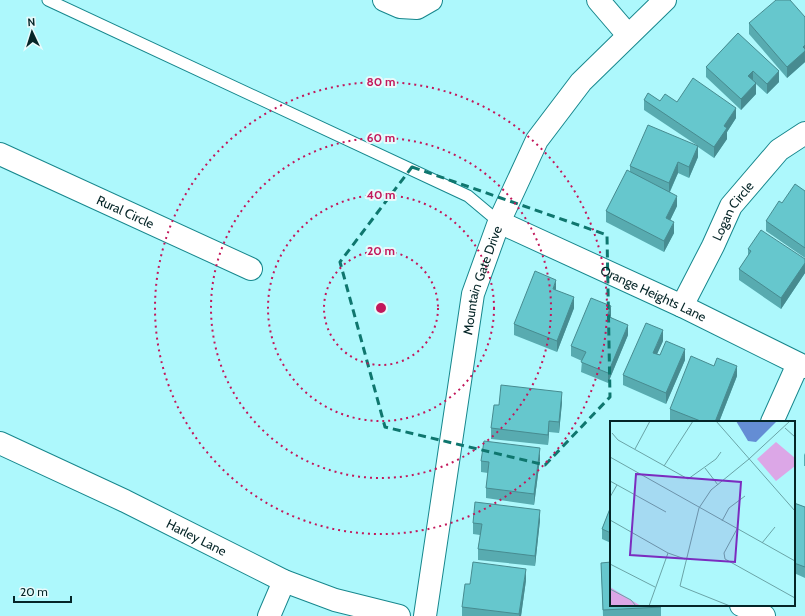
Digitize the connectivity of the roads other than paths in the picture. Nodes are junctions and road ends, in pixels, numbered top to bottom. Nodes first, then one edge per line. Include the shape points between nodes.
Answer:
1 (48, 0) edge
2 (384, 0) edge
3 (598, 0) edge
4 (665, 0) edge
5 (424, 4) edge
6 (628, 35) junction
7 (805, 133) edge
8 (0, 154) edge
9 (500, 222) junction
10 (251, 268) dead end
11 (682, 306) junction
12 (802, 366) edge
13 (773, 421) edge
14 (0, 443) edge
15 (284, 581) junction
16 (743, 606) edge
17 (269, 616) edge
18 (399, 616) edge
19 (425, 616) edge
20 (764, 616) edge

1 - 9 lane via 468,196
2 - 5 street via 400,7
3 - 6 street
4 - 6 street, Mountain Gate Drive
6 - 9 street, Mountain Gate Drive via 581,82 537,140
7 - 11 street, Logan Circle via 779,150 732,206
8 - 10 street, Rural Circle
9 - 11 street, Orange Heights Lane
9 - 19 street, Mountain Gate Drive via 473,294
11 - 12 street, Orange Heights Lane
12 - 13 street
14 - 15 street, Harley Lane via 125,501
15 - 17 street
15 - 18 street, Harley Lane via 335,600
16 - 20 street

